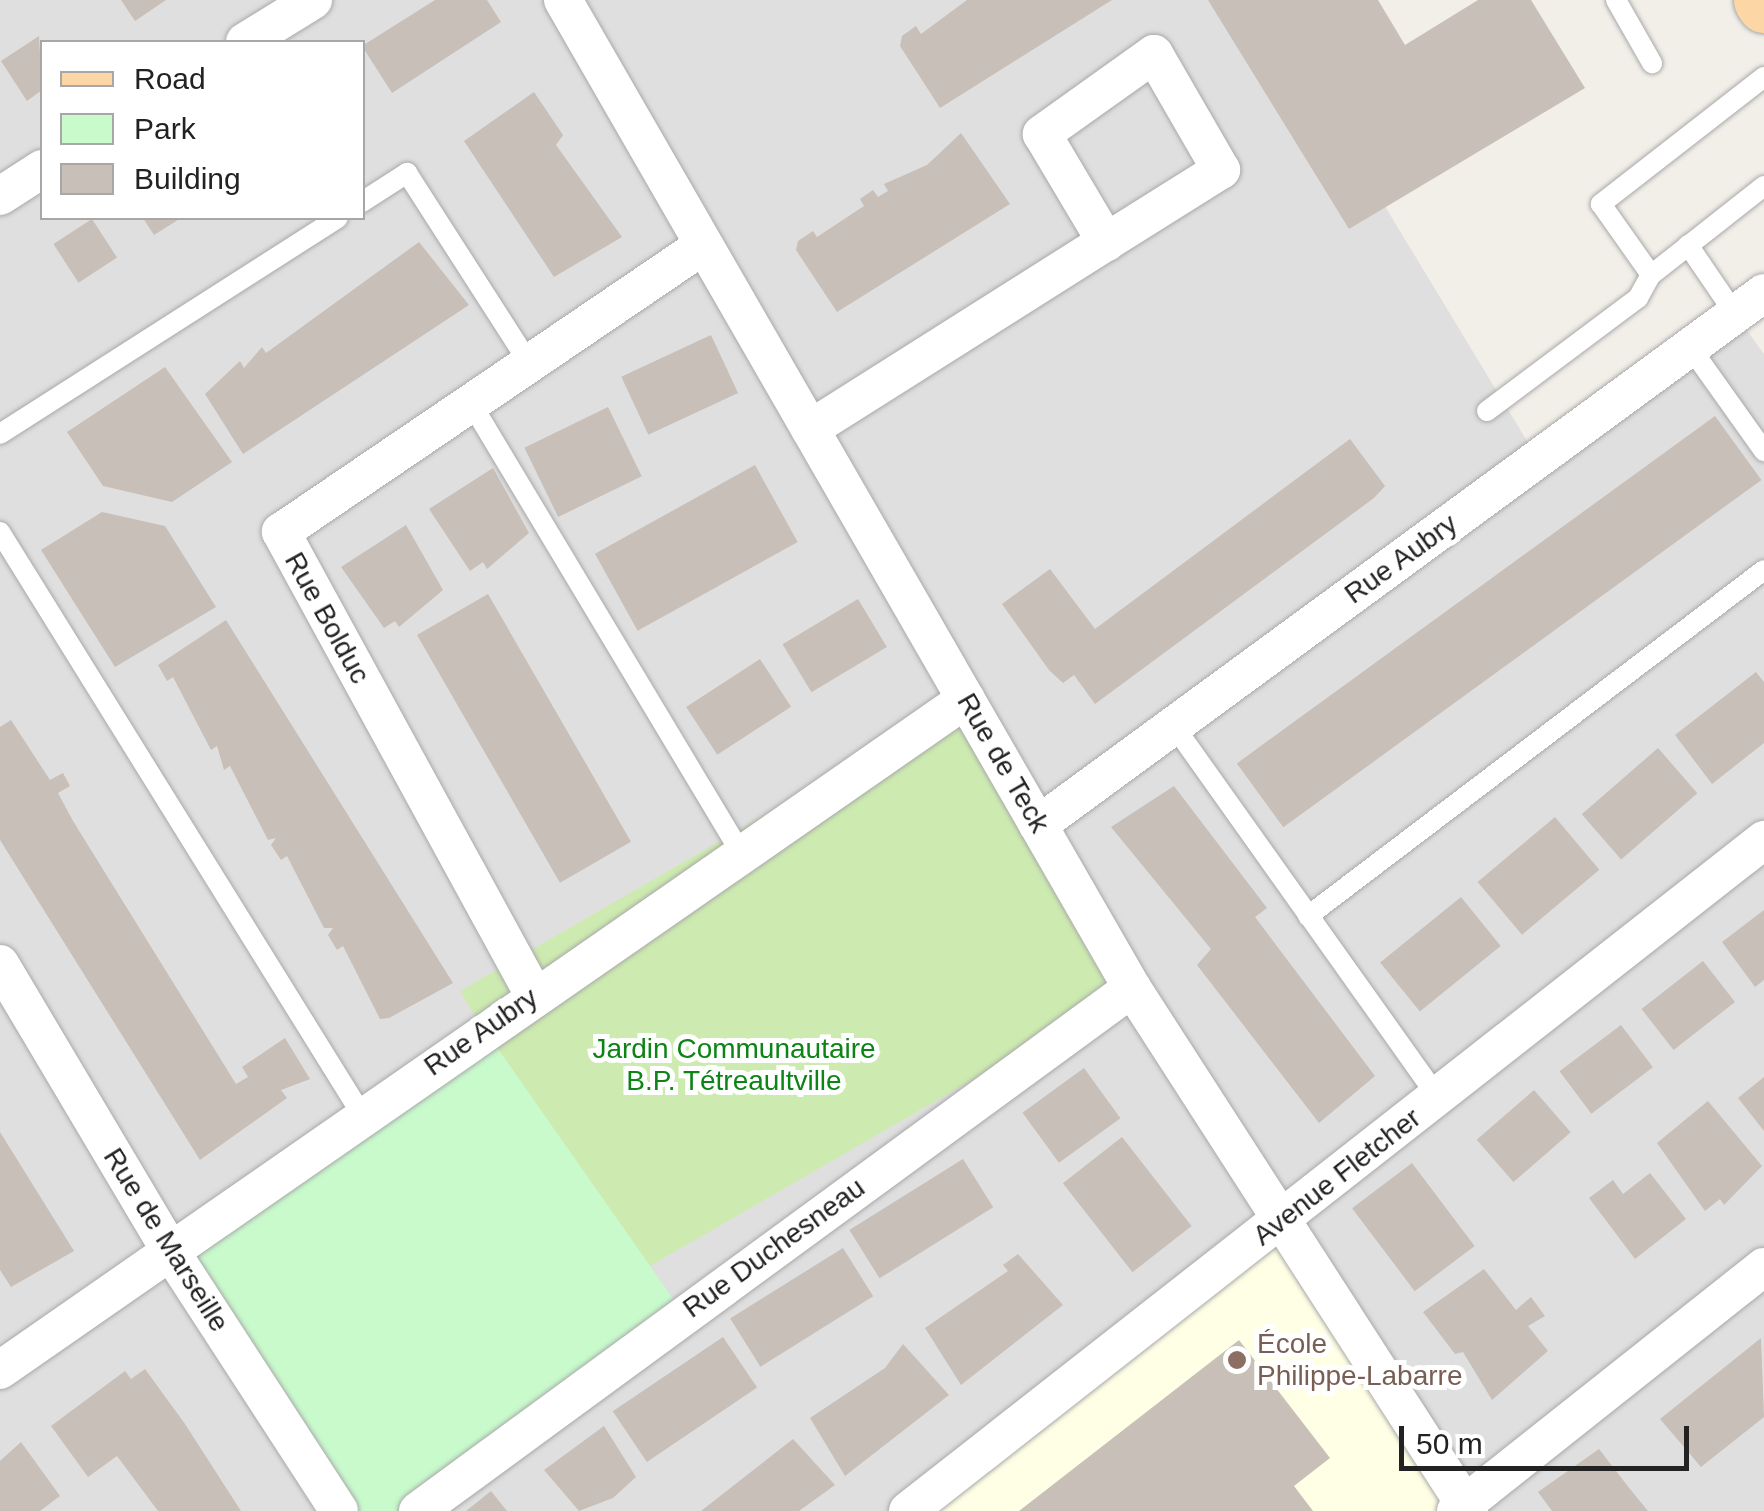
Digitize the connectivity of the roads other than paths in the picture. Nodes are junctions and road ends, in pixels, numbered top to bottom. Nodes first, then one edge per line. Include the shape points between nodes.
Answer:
1 (313, 0) edge
2 (564, 0) edge
3 (1616, 0) edge
4 (248, 40) edge
5 (1652, 63) dead end
6 (1764, 77) edge
7 (40, 170) edge
8 (1764, 186) edge
9 (0, 196) edge
10 (365, 200) edge
11 (335, 220) edge
12 (1106, 242) junction
13 (704, 245) junction
14 (1688, 245) junction
15 (1651, 275) junction
16 (1749, 304) edge
17 (1690, 347) junction
18 (529, 363) junction
19 (471, 403) junction
20 (1488, 410) dead end
21 (810, 428) junction
22 (0, 434) edge
23 (1764, 451) edge
24 (0, 532) edge
25 (1764, 570) edge
26 (966, 699) junction
27 (1174, 726) junction
28 (1038, 825) junction
29 (1764, 840) edge
30 (741, 853) junction
31 (1308, 916) junction
32 (0, 964) edge
33 (1132, 988) junction
34 (534, 994) junction
35 (1438, 1098) junction
36 (362, 1115) junction
37 (1282, 1220) junction
38 (169, 1249) junction
39 (1764, 1267) edge
40 (0, 1370) edge
41 (1463, 1509) edge
42 (339, 1511) edge
43 (418, 1511) edge
44 (908, 1511) edge

1 - 4 street
2 - 13 street, Rue de Teck
3 - 5 lane
6 - 15 lane via 1601,204
7 - 9 street
8 - 14 lane
10 - 18 lane via 407,173
11 - 22 lane
12 - 12 street via 1042,134 1154,54 1220,170
12 - 21 street
13 - 18 street, Rue Bolduc
13 - 21 street, Rue de Teck
14 - 15 lane
14 - 16 lane
15 - 20 lane via 1638,298
16 - 17 street, Rue Aubry
17 - 23 lane
17 - 27 street, Rue Aubry
18 - 19 street, Rue Bolduc
19 - 30 lane
19 - 34 street, Rue Bolduc via 280,532
21 - 26 street, Rue de Teck
24 - 36 lane
25 - 31 lane
26 - 28 street, Rue de Teck
26 - 30 street, Rue Aubry
27 - 28 street, Rue Aubry
27 - 31 lane
28 - 33 street, Rue de Teck
29 - 35 street, Avenue Fletcher
30 - 34 street, Rue Aubry
31 - 35 lane
32 - 38 street, Rue de Marseille
33 - 37 street, Rue de Teck
33 - 43 street, Rue Duchesneau
34 - 36 street, Rue Aubry
35 - 37 street, Avenue Fletcher
36 - 38 street, Rue Aubry
37 - 41 street, Rue de Teck
37 - 44 street, Avenue Fletcher
38 - 40 street, Rue Aubry
38 - 42 street, Rue de Marseille
39 - 41 street

